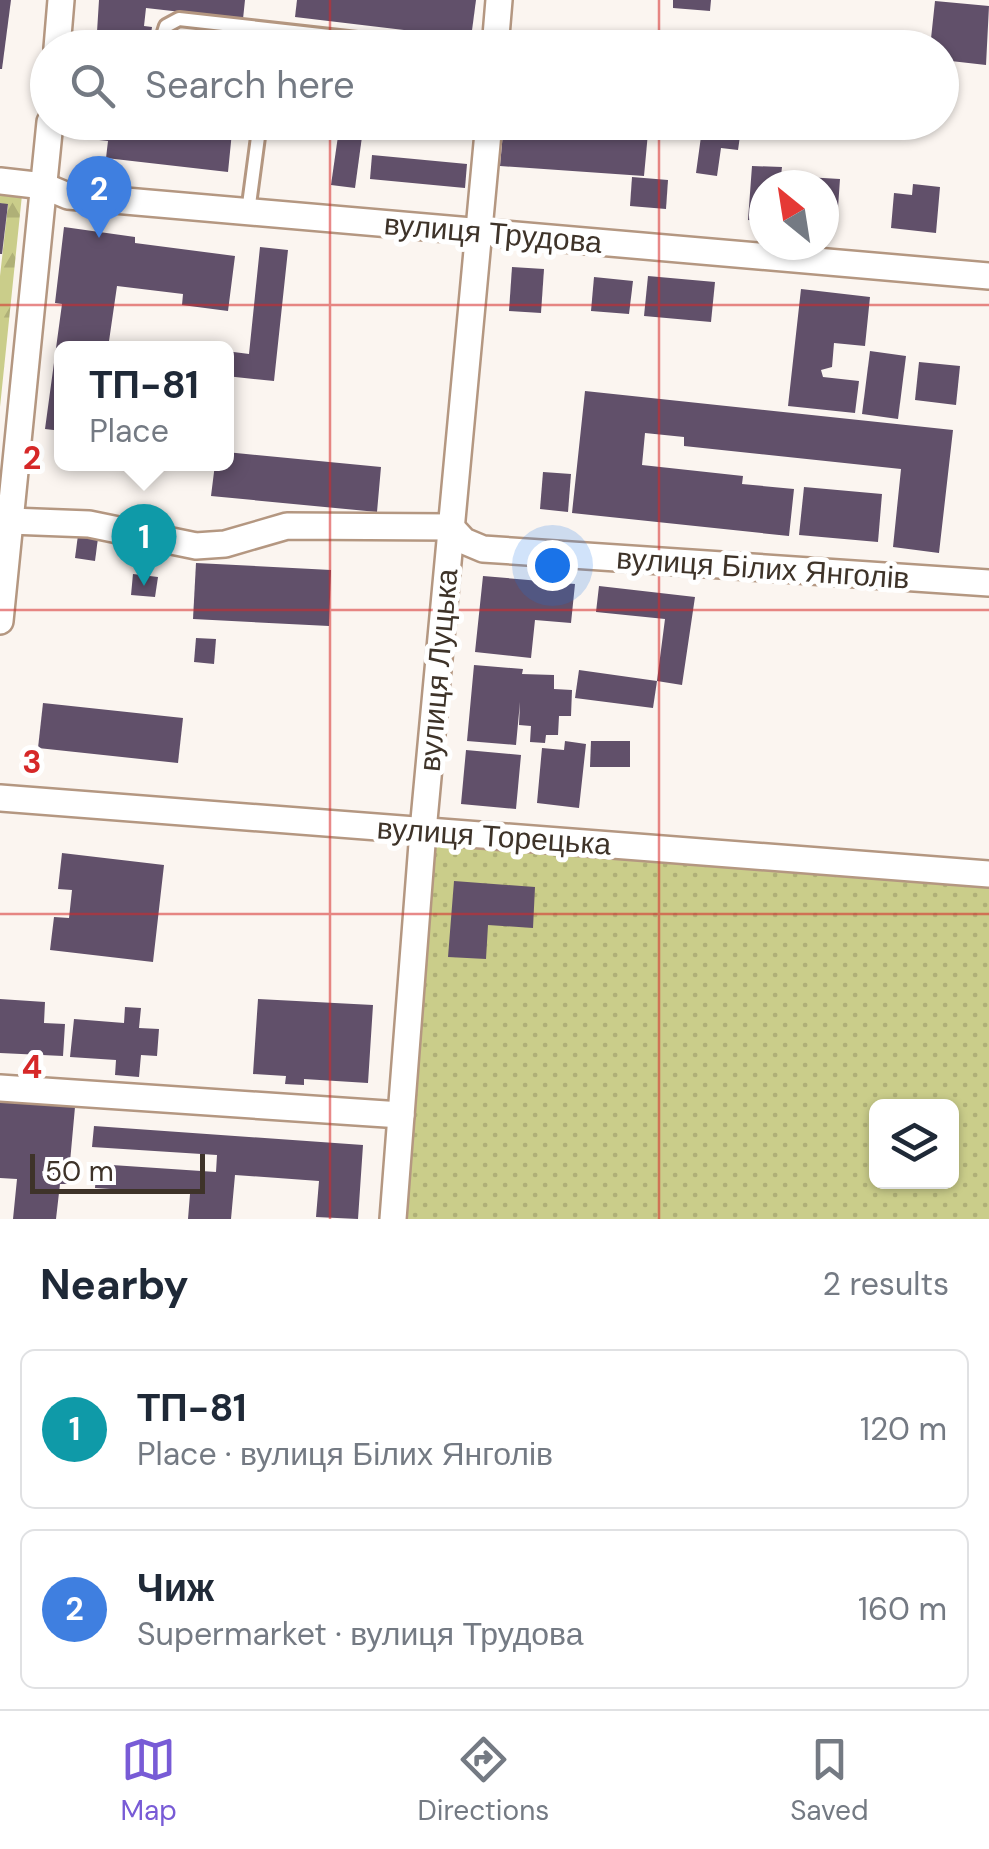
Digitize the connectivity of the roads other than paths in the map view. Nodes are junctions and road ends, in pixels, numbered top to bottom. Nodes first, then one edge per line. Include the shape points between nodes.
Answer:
1 (61, 0) edge
2 (499, 0) edge
3 (58, 30) edge
4 (165, 30) edge
5 (276, 30) edge
6 (496, 30) edge
7 (48, 140) edge
8 (258, 140) edge
9 (487, 140) edge
10 (0, 181) edge
11 (44, 186) junction
12 (248, 212) junction
13 (478, 232) junction
14 (989, 276) edge
15 (10, 521) junction
16 (451, 526) junction
17 (989, 584) edge
18 (0, 621) edge
19 (0, 798) edge
20 (422, 830) junction
21 (989, 874) edge
22 (0, 1088) edge
23 (401, 1115) junction
24 (392, 1219) edge

1 - 3 street
2 - 6 street
4 - 5 lane via 178,19
7 - 11 street
8 - 12 lane
9 - 13 street, вулиця Луцька
10 - 11 street, вулиця Трудова
11 - 12 street, вулиця Трудова via 68,196
11 - 15 street
12 - 13 street, вулиця Трудова
13 - 14 street, вулиця Трудова
13 - 16 street, вулиця Луцька
15 - 16 street, вулиця Білих Янголів via 88,524 196,546 288,526
15 - 18 street
16 - 17 street, вулиця Білих Янголів via 464,542 482,548
16 - 20 street, вулиця Луцька
19 - 20 street, вулиця Торецька
20 - 21 street, вулиця Торецька
20 - 23 street, вулиця Луцька
22 - 23 street
23 - 24 street, вулиця Луцька

